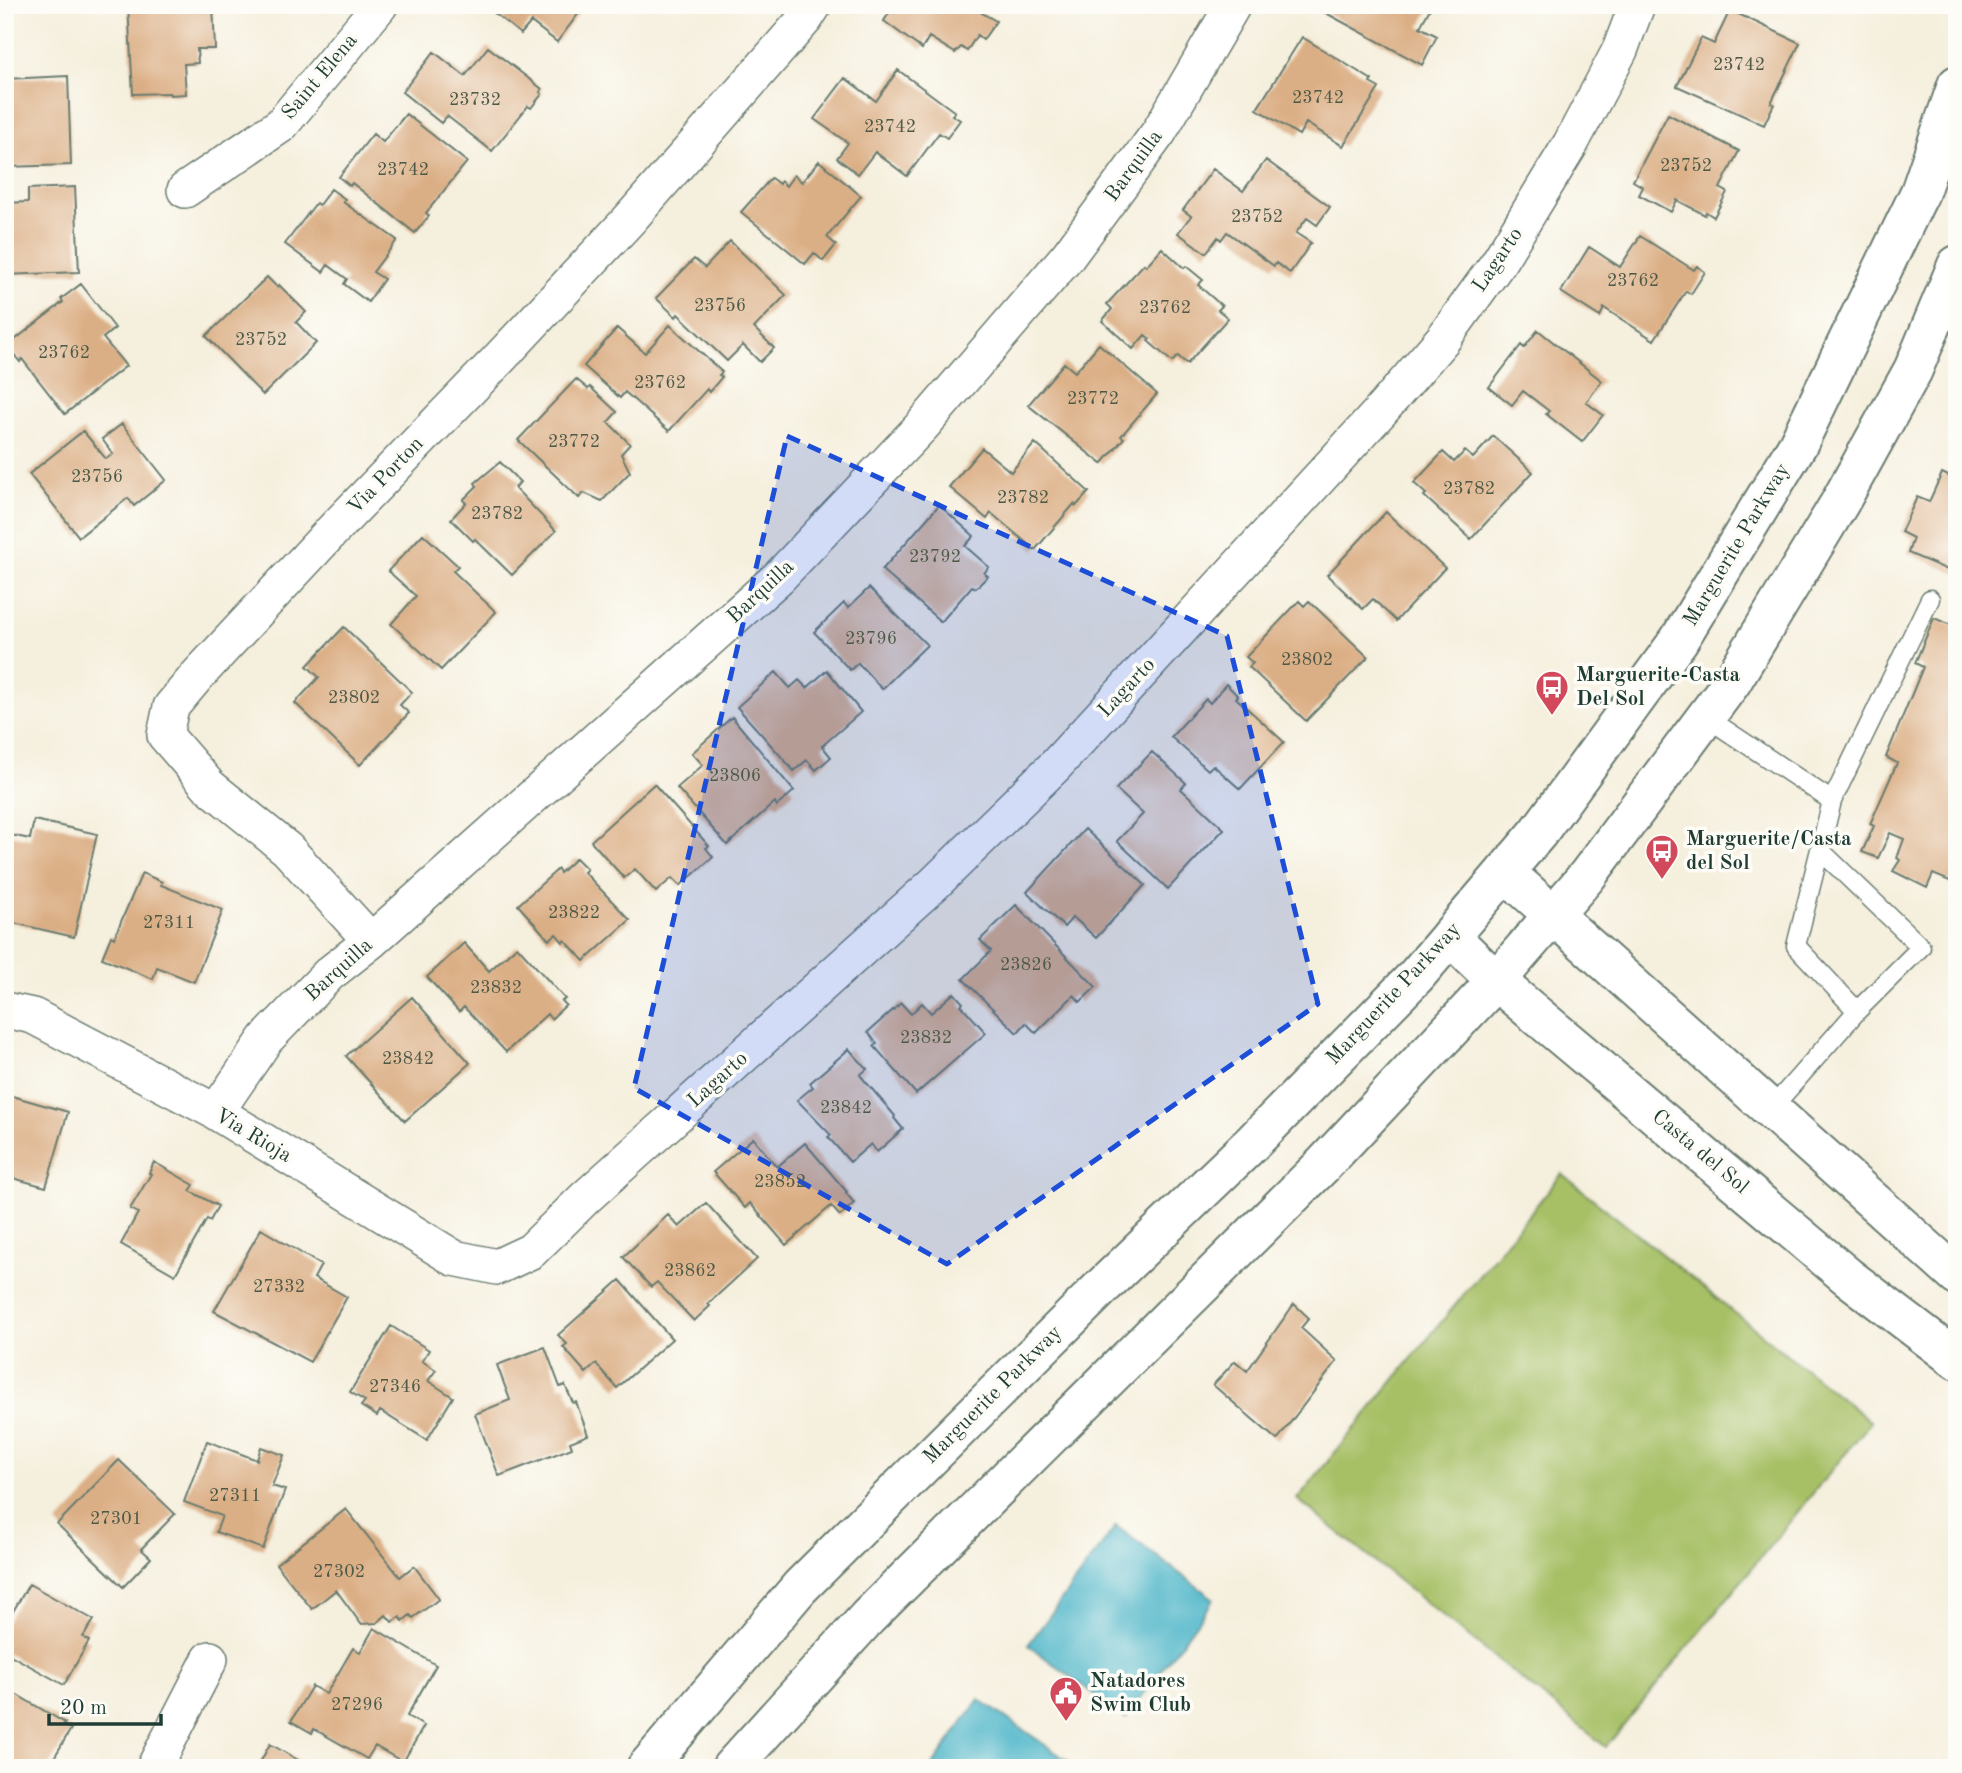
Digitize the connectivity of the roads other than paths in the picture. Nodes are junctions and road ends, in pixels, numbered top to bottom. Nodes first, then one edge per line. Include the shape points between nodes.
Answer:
1 (380, 5) edge
2 (814, 5) edge
3 (1233, 5) edge
4 (1637, 5) edge
5 (1957, 85) edge
6 (186, 190) dead end
7 (1957, 265) edge
8 (1930, 599) dead end
9 (1706, 717) junction
10 (1832, 801) junction
11 (1820, 850) junction
12 (1505, 872) junction
13 (1555, 915) junction
14 (1450, 936) junction
15 (371, 942) junction
16 (1496, 981) junction
17 (5, 1010) edge
18 (1857, 1011) junction
19 (1770, 1110) junction
20 (216, 1112) junction
21 (497, 1266) joint
22 (1957, 1276) edge
23 (1957, 1360) edge
24 (210, 1659) dead end
25 (154, 1768) edge
26 (646, 1768) edge
27 (731, 1768) edge

1 - 6 street, Saint Elena via 281,125
2 - 15 street, Via Porton via 629,220 197,676 172,708 165,735 209,786 287,849
3 - 15 street, Barquilla via 1159,132 1075,246 922,426 779,577
4 - 21 street, Lagarto via 1620,50 1570,145 1498,262 1443,339 1379,413 1055,766 935,883 531,1251
5 - 12 main road, Marguerite Parkway via 1920,192 1798,444 1679,640 1538,834
7 - 9 main road via 1913,370 1846,492
8 - 10 lane
9 - 10 lane
9 - 13 main road
10 - 11 lane
11 - 18 lane via 1796,946
11 - 18 lane via 1922,947
12 - 13 main road
12 - 14 main road, Marguerite Parkway
13 - 16 main road
13 - 19 main road
14 - 16 main road, Casta del Sol
14 - 26 main road, Marguerite Parkway via 1251,1144 800,1587
15 - 20 street, Barquilla via 329,974 267,1040
16 - 23 main road, Casta del Sol via 1848,1277
16 - 27 main road via 1323,1166 868,1617
17 - 20 street, Via Rioja via 33,1016
18 - 19 lane
19 - 22 main road
20 - 21 street, Via Rioja via 454,1258
24 - 25 street

